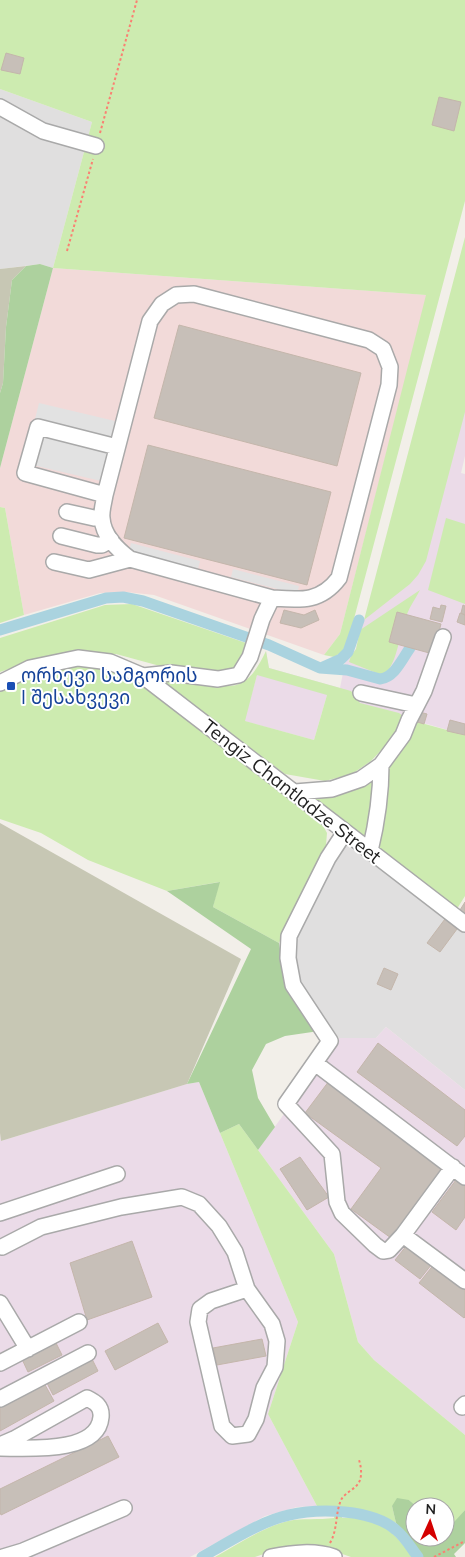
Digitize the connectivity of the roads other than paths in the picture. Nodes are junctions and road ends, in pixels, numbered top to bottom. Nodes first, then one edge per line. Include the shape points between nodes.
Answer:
1 (0, 108) edge
2 (96, 146) road end
3 (117, 447) junction
4 (105, 495) junction
5 (67, 512) dead end
6 (102, 518) junction
7 (61, 536) dead end
8 (111, 540) junction
9 (130, 559) junction
10 (54, 562) dead end
11 (272, 598) junction
12 (443, 637) dead end
13 (143, 676) junction
14 (0, 683) edge
15 (361, 693) dead end
16 (416, 705) junction
17 (381, 766) junction
18 (295, 792) junction
19 (345, 832) junction
20 (370, 851) junction
21 (465, 924) edge
22 (315, 1063) junction
23 (452, 1167) junction
24 (117, 1174) dead end
25 (465, 1177) edge
26 (0, 1213) edge
27 (403, 1234) junction
28 (0, 1250) edge
29 (465, 1281) edge
30 (247, 1289) junction
31 (0, 1303) edge
32 (79, 1322) dead end
33 (28, 1349) junction
34 (88, 1353) dead end
35 (0, 1364) edge
36 (0, 1398) edge
37 (0, 1447) edge
38 (124, 1508) dead end
39 (330, 1556) edge
40 (3, 1557) edge
41 (271, 1557) edge

1 - 2 street via 43,131
3 - 4 street
3 - 4 street via 38,427 25,473
3 - 11 street via 150,321 162,304 176,295 194,294 369,340 383,349 390,366 389,385 339,578 332,588 303,601
4 - 6 street
5 - 6 street
6 - 8 street
7 - 8 street via 97,545
8 - 9 street
9 - 10 street via 89,570
9 - 11 street
11 - 13 street via 250,657 239,674 218,679 171,673
12 - 16 street
13 - 14 street, Tengiz Chantladze Street via 110,662 78,658 30,668
13 - 18 street, Tengiz Chantladze Street
15 - 16 street
16 - 17 street via 403,735
17 - 18 street via 361,779 332,789
17 - 20 street via 381,794
18 - 19 street, Tengiz Chantladze Street
19 - 20 street, Tengiz Chantladze Street
19 - 22 street via 328,858 289,936 292,985 330,1042
20 - 21 street, Tengiz Chantladze Street
22 - 23 street
22 - 27 street via 286,1104 332,1154 337,1202 342,1213 383,1251 389,1250
23 - 25 street
23 - 27 street
24 - 26 street
27 - 29 street
28 - 30 street via 41,1227 121,1207 182,1197 199,1204 218,1226 235,1252
30 - 30 street via 272,1324 277,1341 275,1367 248,1434 232,1436 222,1426 198,1322 200,1309 211,1301
31 - 33 street
32 - 33 street
33 - 35 street
34 - 36 street
37 - 37 street via 86,1398 97,1403 102,1414 100,1426 93,1435 65,1446
38 - 40 street
39 - 41 street via 310,1553

